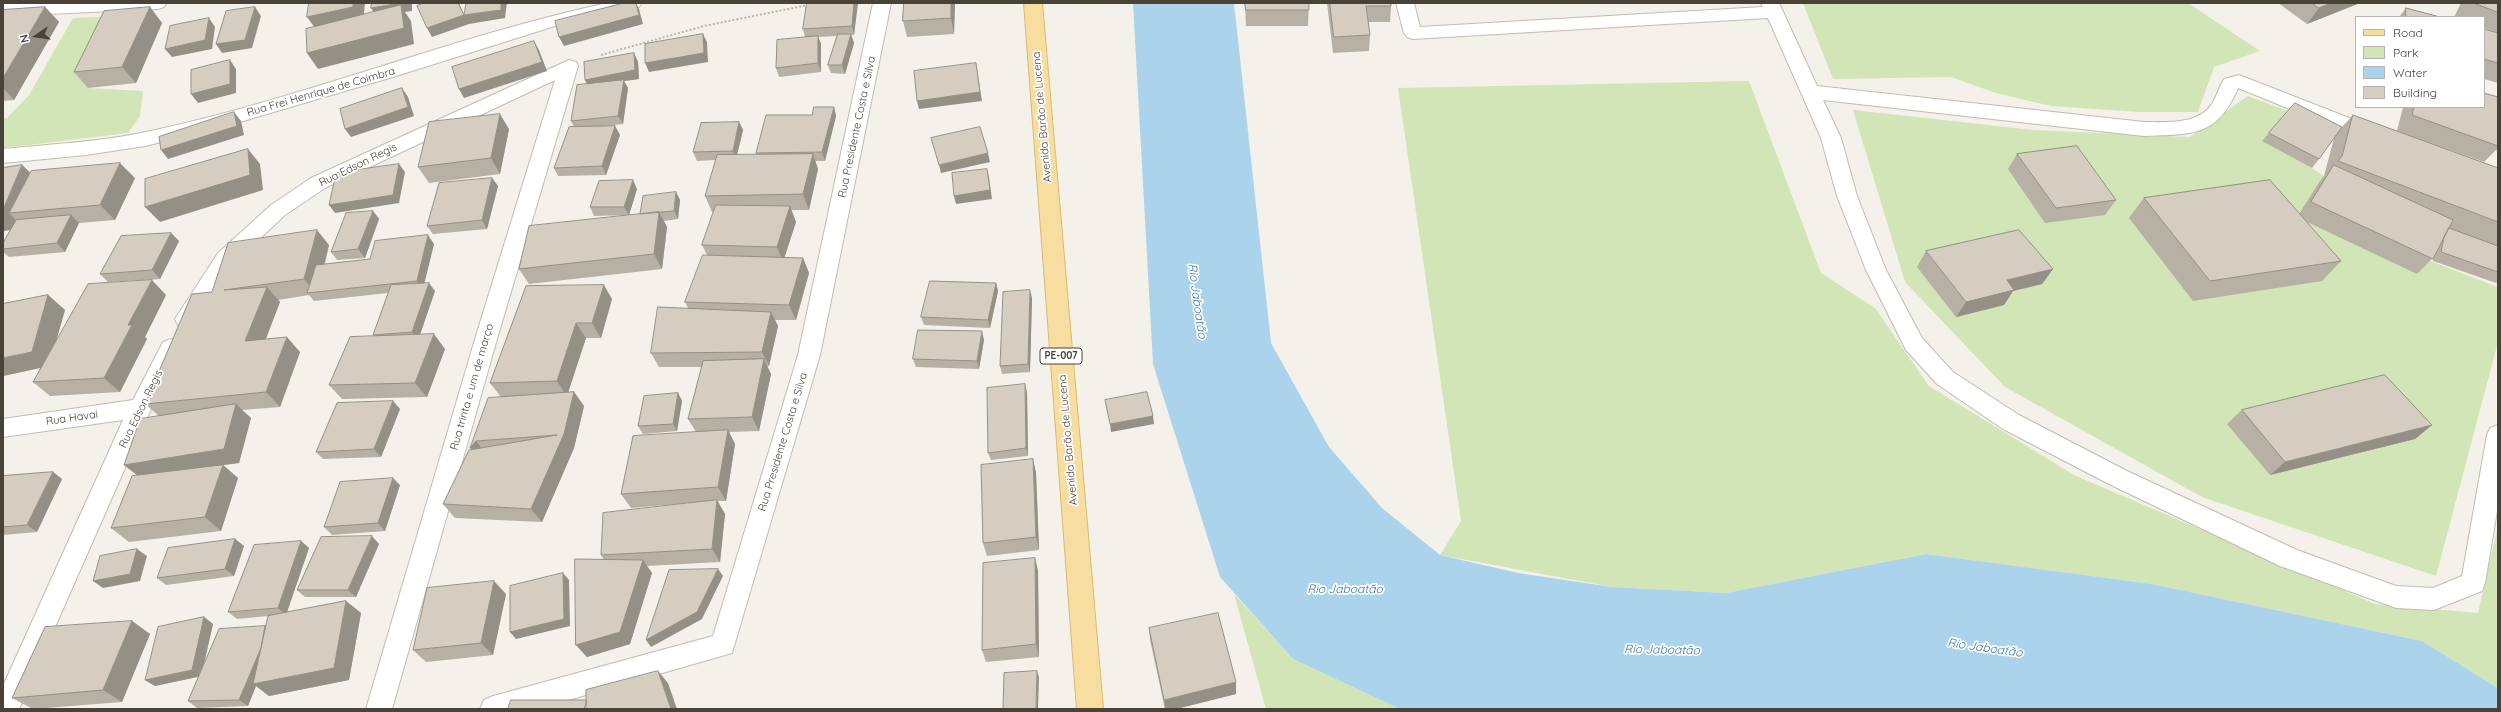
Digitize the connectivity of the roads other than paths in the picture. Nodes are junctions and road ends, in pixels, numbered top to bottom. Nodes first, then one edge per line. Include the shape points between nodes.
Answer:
1 (158, 3) edge
2 (633, 3) edge
3 (882, 3) edge
4 (1033, 3) edge
5 (1406, 3) edge
6 (1772, 8) edge
7 (3, 10) edge
8 (569, 66) joint
9 (1811, 92) junction
10 (2386, 140) edge
11 (3, 156) edge
12 (140, 408) junction
13 (3, 428) edge
14 (2498, 435) edge
15 (6, 709) edge
16 (379, 709) edge
17 (493, 709) edge
18 (1090, 709) edge

1 - 7 street
2 - 11 street, Rua Frei Henrique de Coimbra via 552,21 389,72 208,124 145,139
3 - 17 street, Rua Presidente Costa e Silva via 809,355 723,645
4 - 18 main road, Avenida Barão de Lucena / PE-007
5 - 6 street via 1414,33
6 - 9 street
8 - 12 street, Rua Edson Regis via 318,183 278,210 225,259 192,307
8 - 16 street, Rua trinta e um de março
9 - 10 street via 2144,129 2188,126 2203,121 2218,110 2231,83 2239,81
9 - 14 street via 1830,138 1847,196 1876,270 1914,344 1945,378 2011,422 2119,478 2289,558 2396,597 2434,599 2472,583
12 - 13 street, Rua Havai
12 - 15 street, Rua Edson Regis

